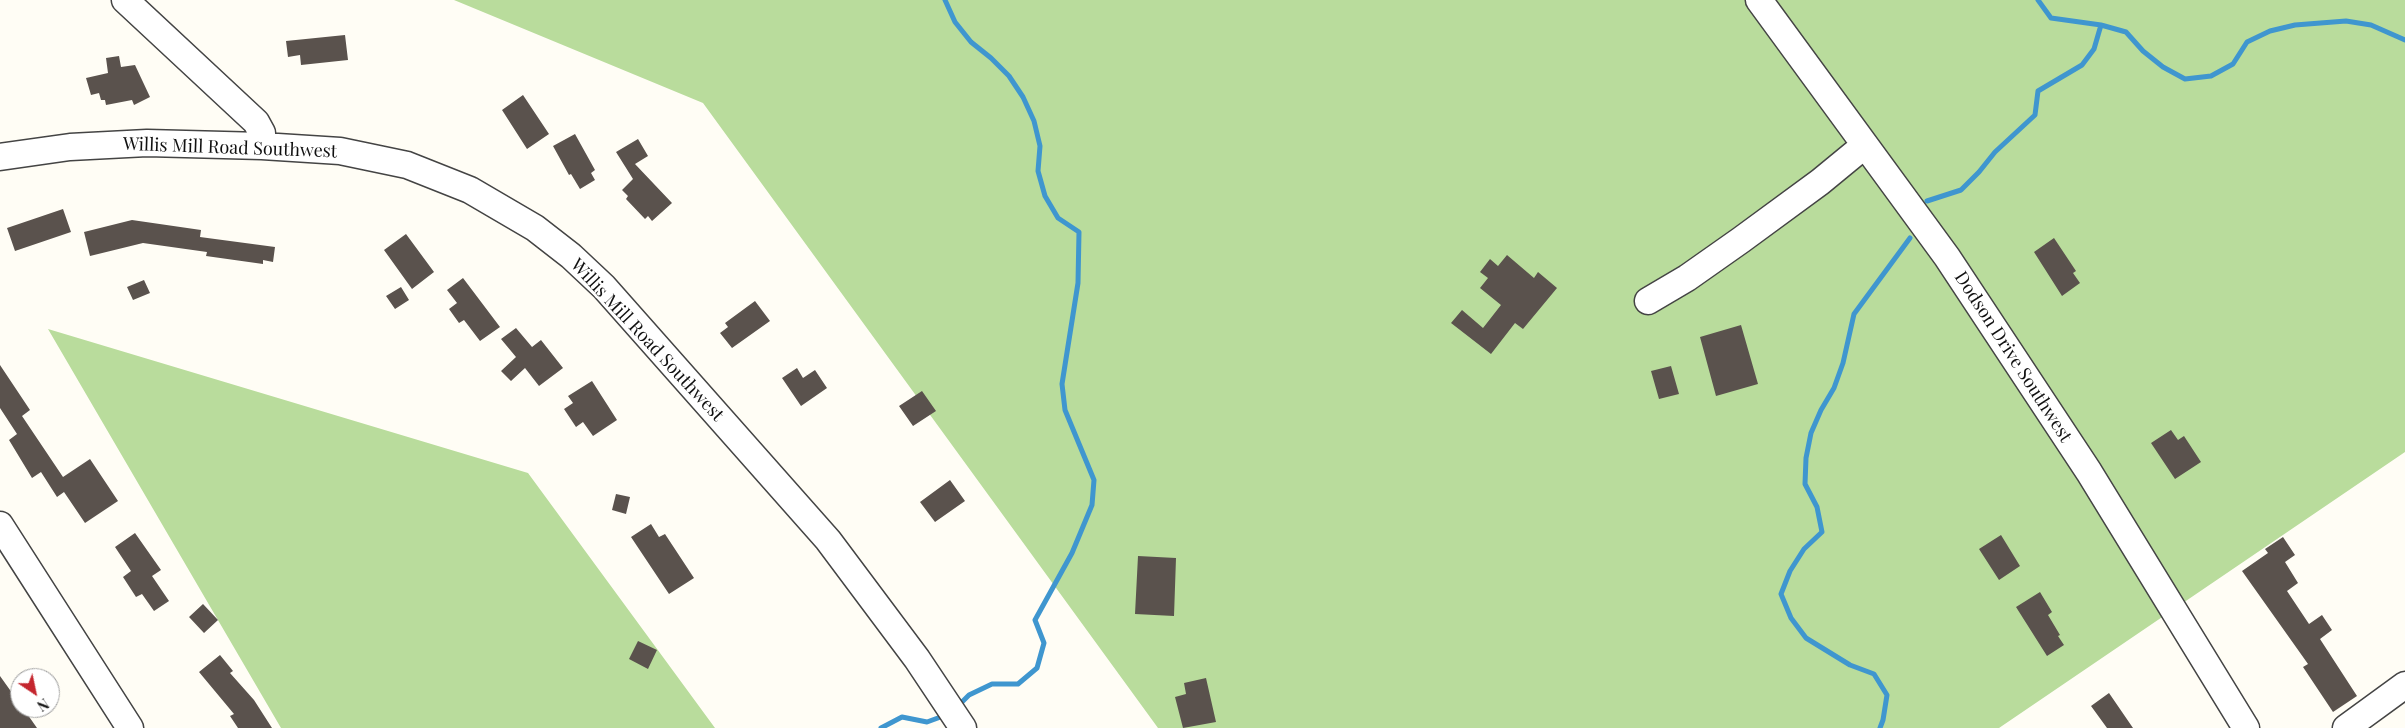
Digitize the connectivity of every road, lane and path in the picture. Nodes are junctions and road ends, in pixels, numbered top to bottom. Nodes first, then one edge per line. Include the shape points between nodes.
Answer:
1 (125, 0) edge
2 (1759, 0) edge
3 (1865, 145) junction
4 (262, 146) junction
5 (0, 157) edge
6 (1648, 301) dead end
7 (0, 525) edge
8 (2405, 685) edge
9 (130, 728) edge
10 (962, 728) edge
11 (2246, 728) edge
12 (2346, 728) edge

1 - 4 street via 256,122 262,134
2 - 3 street, Dodson Drive Southwest
3 - 6 street via 1742,240
3 - 11 street, Dodson Drive Southwest via 1947,257 2089,472
4 - 5 street, Willis Mill Road Southwest via 147,143 70,147
4 - 10 street, Willis Mill Road Southwest via 340,151 407,165 470,190 535,228 571,256 604,288 828,540 917,659
7 - 9 street
8 - 12 street

